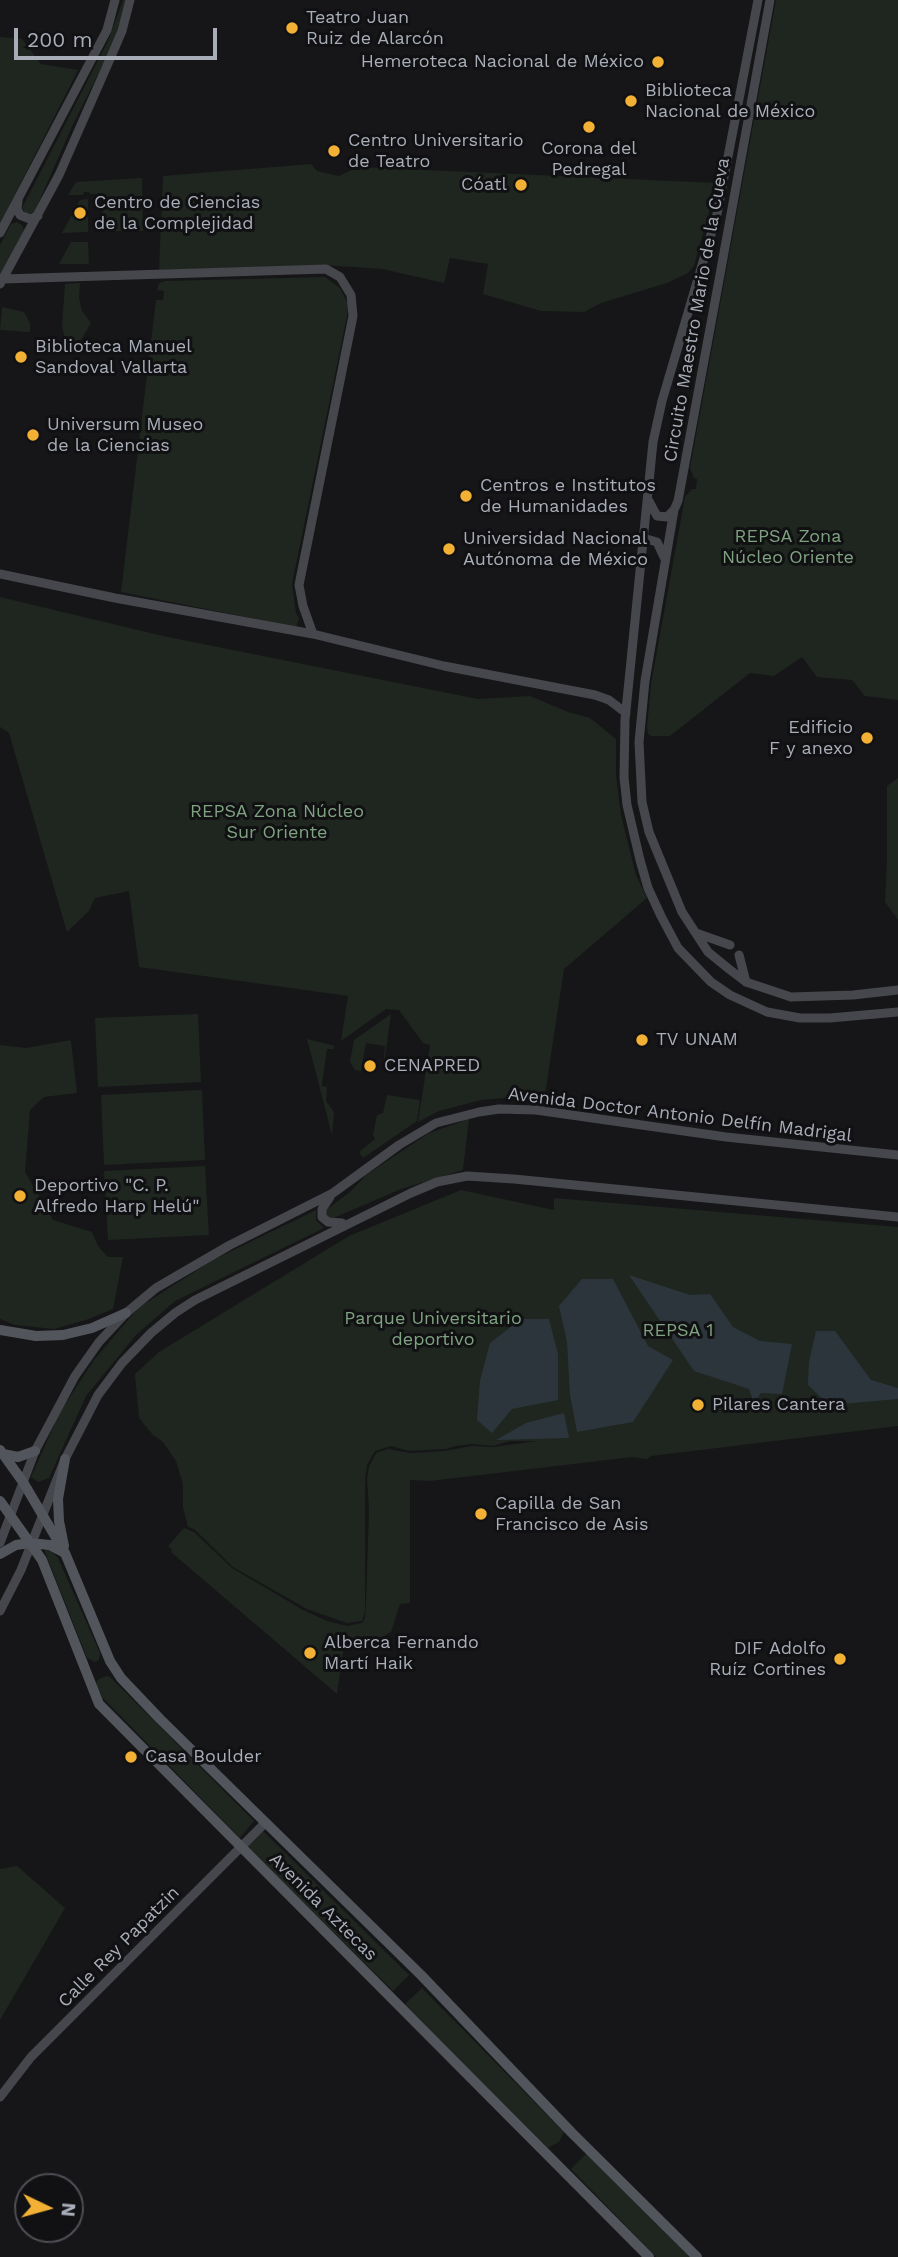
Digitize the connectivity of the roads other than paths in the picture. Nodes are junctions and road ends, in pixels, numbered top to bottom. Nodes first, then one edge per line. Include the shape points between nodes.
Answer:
1 (116, 0) edge
2 (130, 0) edge
3 (758, 0) edge
4 (770, 0) edge
5 (18, 199) junction
6 (38, 215) junction
7 (6, 222) junction
8 (0, 233) edge
9 (27, 234) junction
10 (704, 258) junction
11 (719, 280) junction
12 (2, 281) edge
13 (648, 496) junction
14 (674, 510) junction
15 (643, 538) junction
16 (665, 563) junction
17 (0, 573) edge
18 (307, 620) junction
19 (288, 631) junction
20 (313, 634) junction
21 (629, 684) junction
22 (595, 695) junction
23 (626, 713) junction
24 (669, 880) junction
25 (648, 888) junction
26 (682, 912) junction
27 (661, 916) junction
28 (696, 933) junction
29 (730, 945) dead end
30 (738, 955) dead end
31 (746, 982) junction
32 (898, 990) edge
33 (898, 1012) edge
34 (898, 1155) edge
35 (333, 1193) junction
36 (898, 1217) edge
37 (349, 1222) junction
38 (126, 1313) junction
39 (0, 1330) edge
40 (35, 1451) junction
41 (2, 1452) edge
42 (65, 1459) junction
43 (23, 1482) junction
44 (0, 1501) edge
45 (10, 1515) junction
46 (43, 1515) junction
47 (0, 1543) edge
48 (32, 1543) junction
49 (65, 1553) junction
50 (0, 1554) edge
51 (0, 1611) edge
52 (265, 1823) junction
53 (240, 1847) junction
54 (0, 2097) edge
55 (649, 2257) edge
56 (697, 2257) edge

1 - 5 street via 107,30
2 - 6 street via 110,60
3 - 10 street, Circuito Maestro Mario de la Cueva via 726,177
4 - 11 street, Circuito Maestro Mario de la Cueva
5 - 6 street via 20,215 30,219
5 - 7 street
6 - 9 street
7 - 8 street
7 - 9 street via 22,222
9 - 12 street
10 - 11 street via 715,264
10 - 13 street, Circuito Maestro Mario de la Cueva via 662,401
11 - 14 street, Circuito Maestro Mario de la Cueva
12 - 18 street via 326,269 340,277 351,295 353,316 302,563 299,585
13 - 14 street via 657,516 667,517
13 - 15 street, Circuito Maestro Mario de la Cueva
14 - 16 street, Circuito Maestro Mario de la Cueva
15 - 16 street via 657,542
15 - 21 street, Circuito Maestro Mario de la Cueva
16 - 24 street, Circuito Maestro Mario de la Cueva via 645,681 639,772 649,832
17 - 19 street
18 - 19 street
18 - 20 street
19 - 20 street
20 - 22 street via 444,666
21 - 22 street via 618,695
21 - 23 street, Circuito Maestro Mario de la Cueva
22 - 23 street
23 - 25 street, Circuito Maestro Mario de la Cueva via 627,805
24 - 25 street via 662,893
24 - 26 street, Circuito Maestro Mario de la Cueva
25 - 27 street, Circuito Maestro Mario de la Cueva
26 - 27 street via 672,906
26 - 28 street, Circuito Maestro Mario de la Cueva
27 - 33 street, Circuito Maestro Mario de la Cueva via 678,948 711,982 767,1012 810,1018
28 - 29 street
28 - 31 street, Circuito Maestro Mario de la Cueva via 708,952
30 - 31 street
31 - 32 street, Circuito Maestro Mario de la Cueva via 791,998
34 - 35 street, Avenida Doctor Antonio Delfín Madrigal via 499,1109 436,1123
35 - 37 street via 322,1217 328,1222
35 - 38 street, Avenida Doctor Antonio Delfín Madrigal via 230,1245 156,1288
36 - 37 street via 467,1176 437,1182
37 - 42 street via 175,1313 122,1363 98,1395
38 - 39 main road via 63,1335
38 - 40 street, Avenida Doctor Antonio Delfín Madrigal via 75,1376
40 - 41 main road via 18,1457
40 - 43 street, Avenida Doctor Antonio Delfín Madrigal
41 - 43 main road
42 - 46 street
42 - 49 main road via 58,1499
43 - 45 street, Avenida Doctor Antonio Delfín Madrigal
43 - 46 main road
44 - 45 main road, Avenida Aztecas
45 - 47 street, Avenida Doctor Antonio Delfín Madrigal
45 - 48 main road, Avenida Aztecas
46 - 48 street
46 - 49 main road
48 - 49 main road
48 - 50 main road
48 - 51 street
48 - 53 main road, Avenida Aztecas via 99,1704
49 - 52 main road, Avenida Aztecas via 121,1678
52 - 53 street, Calle Rey Papatzin
52 - 56 main road, Avenida Aztecas
53 - 54 street, Calle Rey Papatzin via 31,2057
53 - 55 main road, Avenida Aztecas

